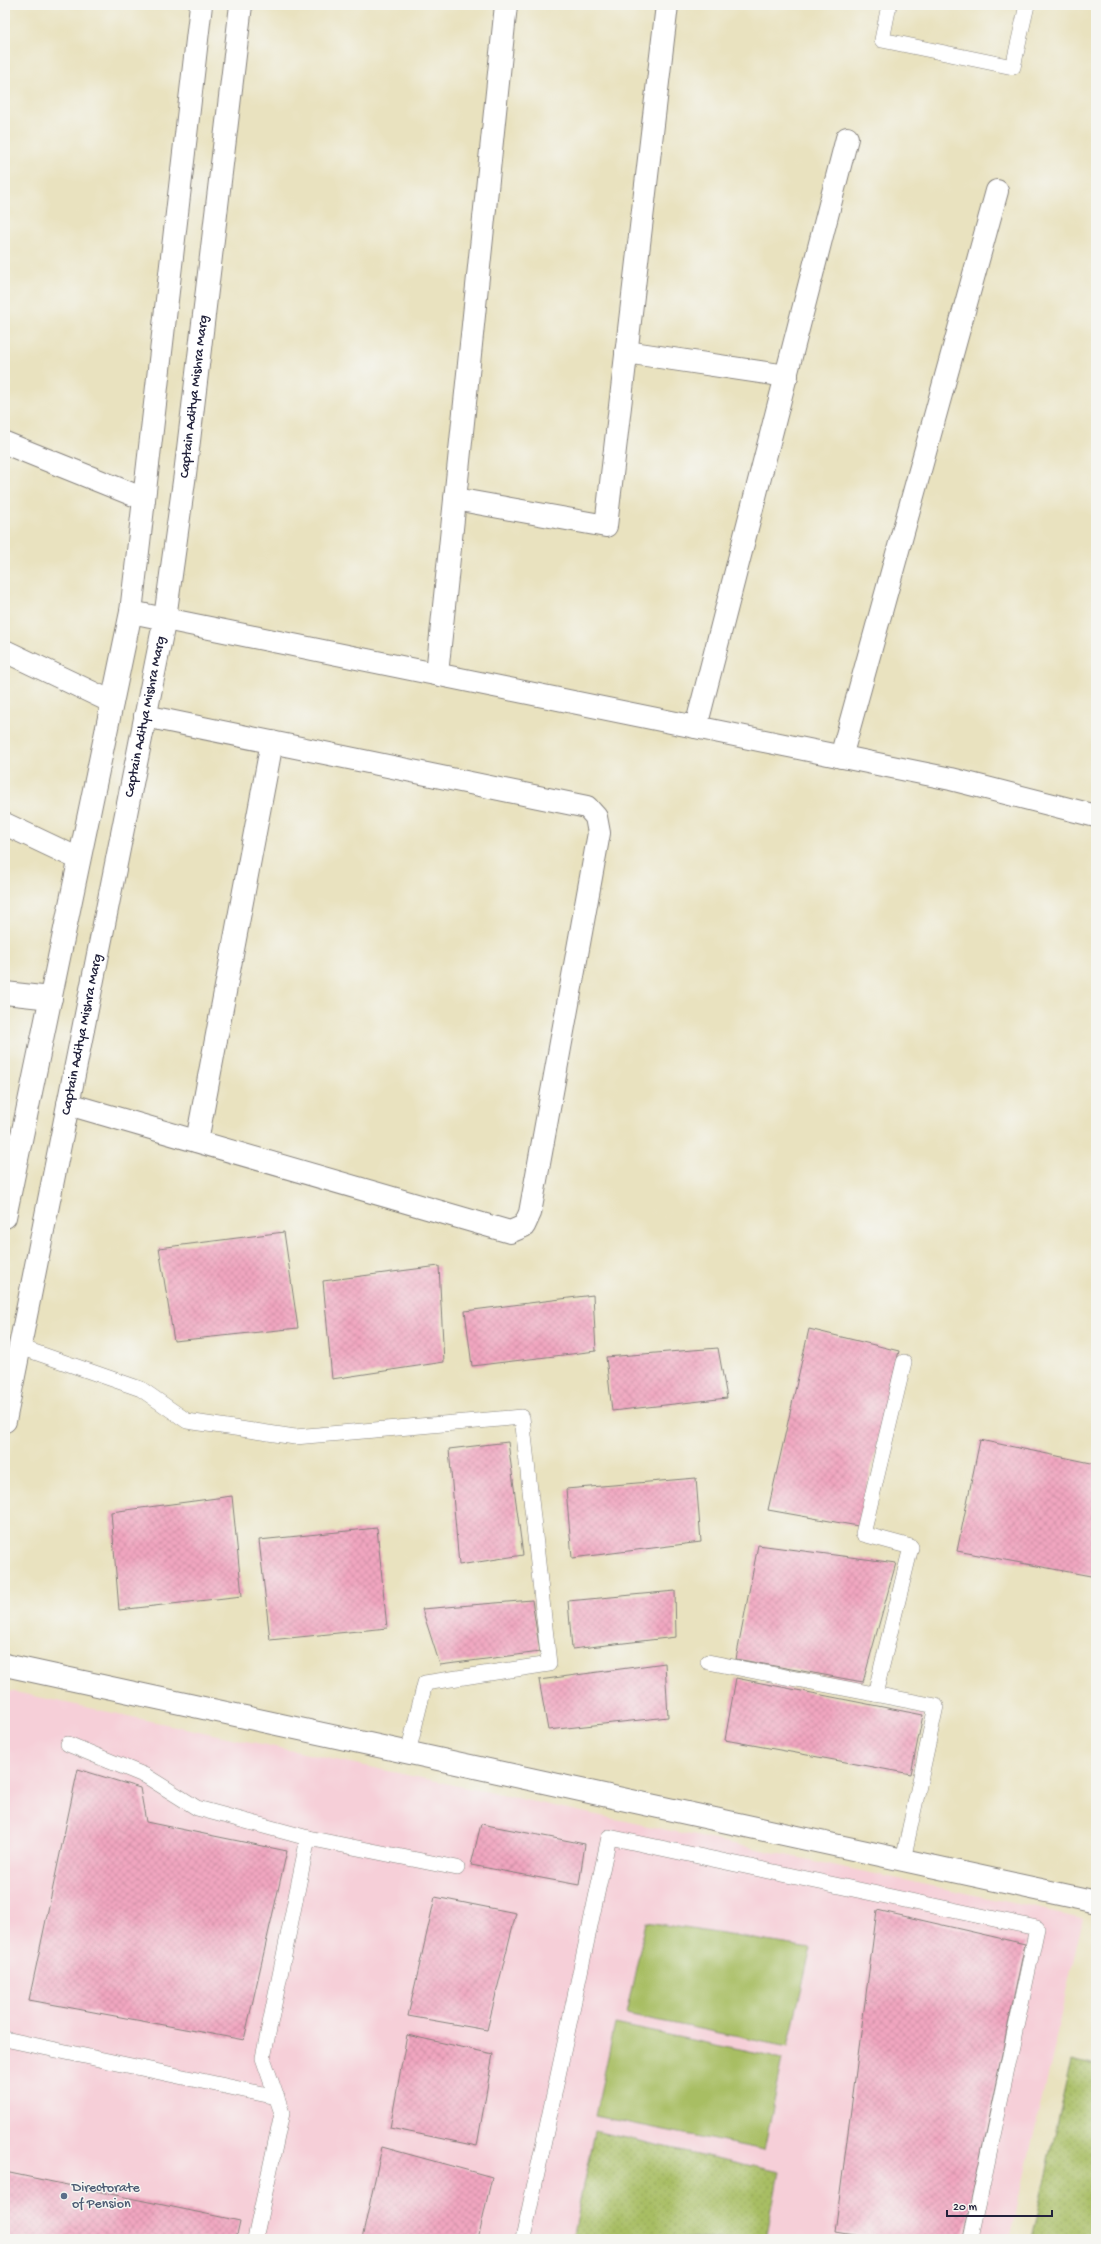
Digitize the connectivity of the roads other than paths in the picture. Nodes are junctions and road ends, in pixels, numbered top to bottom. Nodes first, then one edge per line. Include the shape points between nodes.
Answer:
1 (201, 5) edge
2 (241, 5) edge
3 (506, 5) edge
4 (666, 5) edge
5 (889, 5) edge
6 (1027, 5) edge
7 (848, 138) dead end
8 (997, 191) dead end
9 (626, 352) junction
10 (787, 376) junction
11 (5, 443) edge
12 (144, 499) junction
13 (455, 499) junction
14 (131, 612) junction
15 (164, 618) junction
16 (5, 651) edge
17 (437, 674) junction
18 (112, 702) junction
19 (145, 716) junction
20 (696, 727) junction
21 (272, 742) junction
22 (841, 757) junction
23 (1096, 816) edge
24 (5, 824) edge
25 (79, 860) junction
26 (5, 993) edge
27 (51, 998) junction
28 (68, 1104) junction
29 (197, 1141) junction
30 (5, 1217) edge
31 (20, 1347) junction
32 (904, 1362) dead end
33 (5, 1421) edge
34 (708, 1662) dead end
35 (5, 1665) edge
36 (875, 1694) junction
37 (68, 1744) dead end
38 (408, 1752) junction
39 (308, 1838) junction
40 (903, 1860) junction
41 (457, 1868) dead end
42 (1092, 1901) dead end
43 (5, 2039) edge
44 (277, 2097) junction
45 (255, 2239) edge
46 (523, 2239) edge
47 (971, 2239) edge

1 - 12 street
2 - 15 street, Captain Aditya Mishra Marg via 185,474
3 - 13 street
4 - 9 street
5 - 6 lane via 882,40 1014,67
7 - 10 street
8 - 22 street
9 - 10 street
9 - 13 street via 606,526
10 - 20 street
11 - 12 street
12 - 14 street
13 - 17 street
14 - 15 street
14 - 18 street
15 - 17 street
15 - 19 street, Captain Aditya Mishra Marg
16 - 18 street
17 - 20 street
18 - 25 street
19 - 21 street
19 - 28 street, Captain Aditya Mishra Marg
20 - 22 street
21 - 29 street
21 - 29 street via 587,807 596,817 599,833 530,1213 524,1226 510,1232
22 - 23 street via 951,778
24 - 25 street
25 - 27 street
26 - 27 street
27 - 30 street
28 - 29 street
28 - 31 street, Captain Aditya Mishra Marg
31 - 33 street, Captain Aditya Mishra Marg
31 - 38 lane via 141,1389 187,1421 295,1437 522,1417 549,1664 425,1683
32 - 36 lane via 863,1534 911,1547
34 - 36 lane
35 - 38 street
36 - 40 lane via 936,1706
37 - 39 lane via 146,1776 197,1808
38 - 40 street
39 - 41 lane
39 - 44 lane via 263,2058
40 - 42 street
43 - 44 lane
44 - 45 lane via 282,2113
46 - 47 lane via 609,1837 1037,1928

